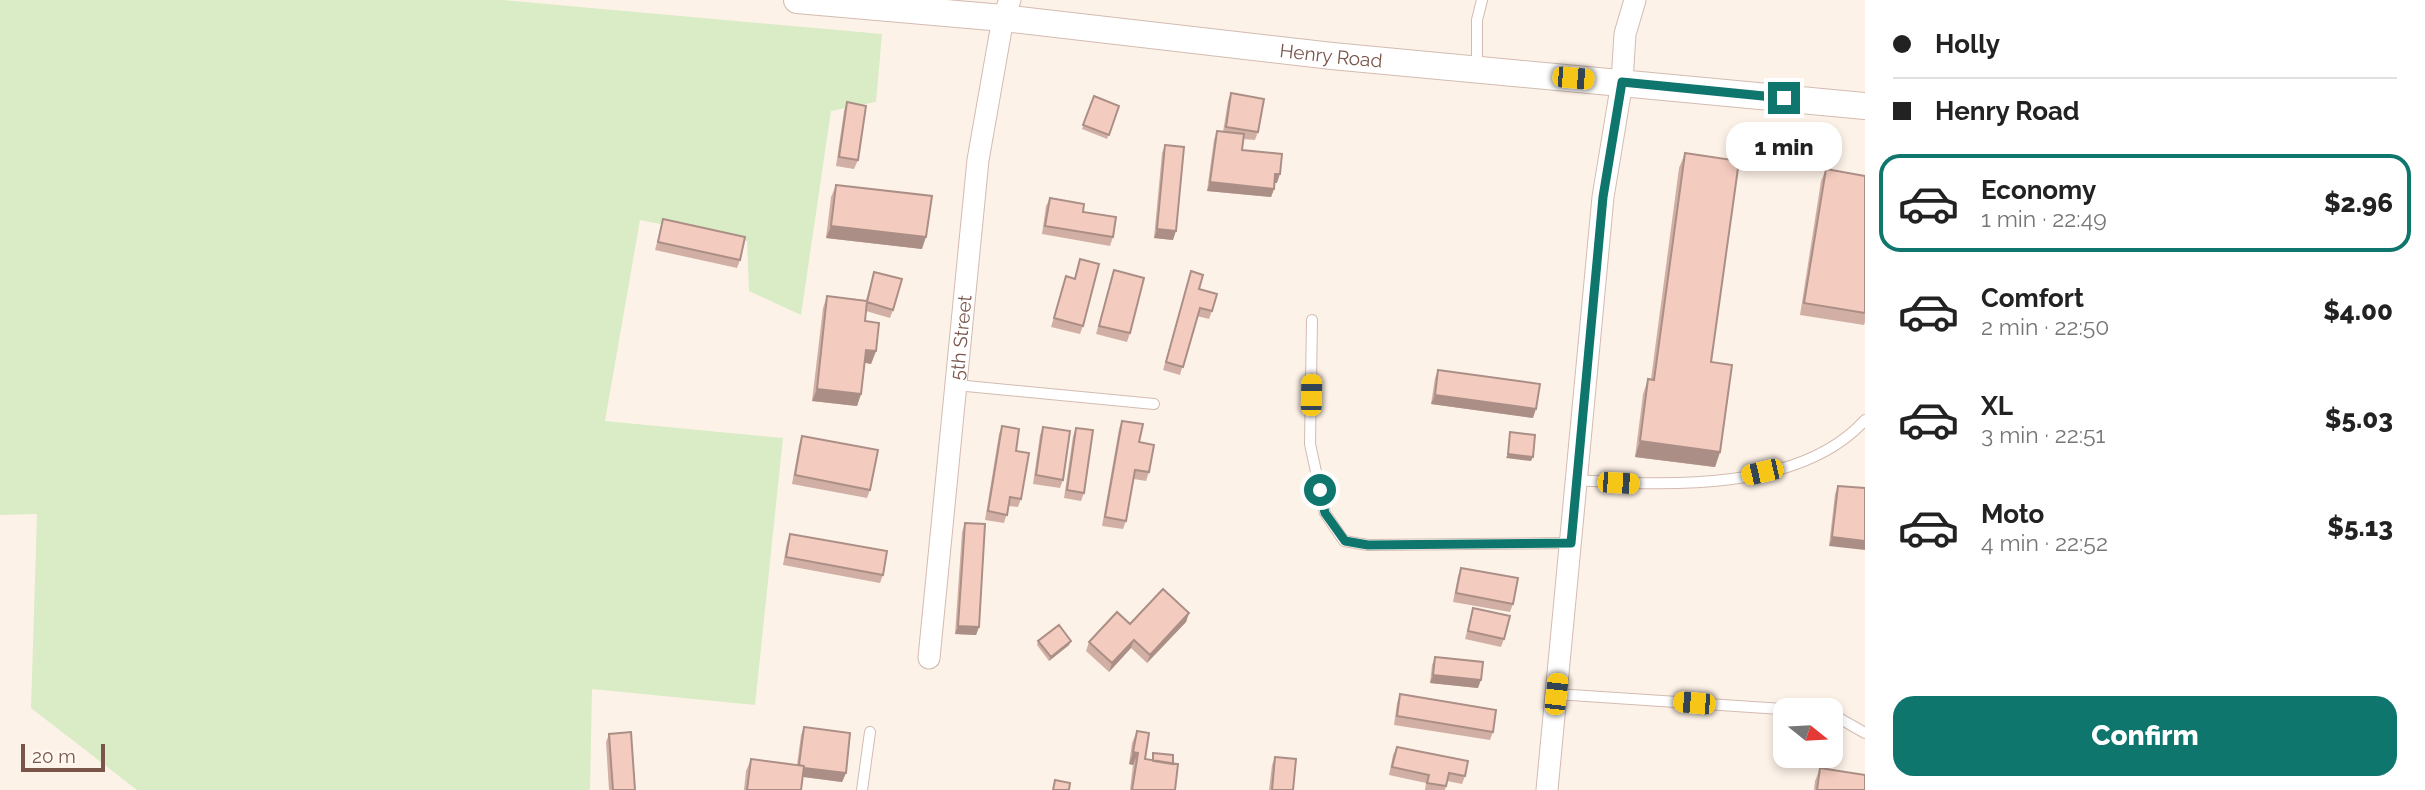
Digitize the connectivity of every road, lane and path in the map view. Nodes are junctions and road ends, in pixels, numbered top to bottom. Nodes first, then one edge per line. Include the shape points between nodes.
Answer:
1 (797, 0) edge
2 (1482, 0) edge
3 (1635, 0) edge
4 (1006, 9) edge
5 (1477, 69) junction
6 (1622, 82) junction
7 (1865, 106) edge
8 (1312, 320) dead end
9 (956, 385) junction
10 (1154, 404) dead end
11 (1865, 420) edge
12 (1577, 480) junction
13 (1571, 543) junction
14 (929, 658) dead end
15 (1556, 694) junction
16 (1773, 708) edge
17 (1843, 720) edge
18 (870, 732) dead end
19 (1865, 733) edge
20 (862, 790) edge
21 (1547, 790) edge

1 - 4 street, Henry Road
2 - 5 lane via 1477,20
3 - 6 street via 1625,34
4 - 5 street, Henry Road
4 - 9 street, 5th Street via 978,160
5 - 6 street, Henry Road
6 - 7 street, Henry Road
6 - 12 street via 1603,197
8 - 13 lane via 1310,444 1325,513 1345,541 1368,545
9 - 10 lane
9 - 14 street, 5th Street
11 - 12 lane via 1850,436 1803,463 1742,477 1674,484
12 - 13 street
13 - 15 street
15 - 16 lane
15 - 21 street
17 - 19 lane
18 - 20 lane

